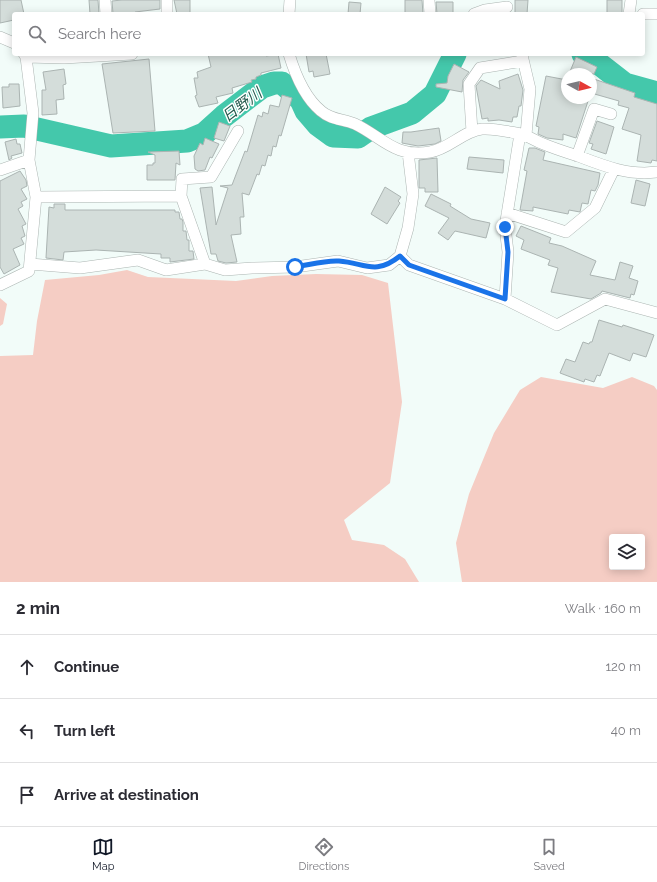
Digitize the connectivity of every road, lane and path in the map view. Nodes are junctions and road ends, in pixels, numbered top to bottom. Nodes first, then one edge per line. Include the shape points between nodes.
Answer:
1 (105, 0) edge
2 (167, 0) edge
3 (290, 0) edge
4 (430, 0) edge
5 (631, 0) edge
6 (507, 7) edge
7 (106, 12) edge
8 (167, 12) edge
9 (289, 12) edge
10 (430, 12) edge
11 (480, 12) edge
12 (629, 12) edge
13 (645, 14) edge
14 (657, 14) edge
15 (0, 37) edge
16 (12, 43) edge
17 (25, 56) edge
18 (38, 56) edge
19 (94, 56) edge
20 (290, 56) edge
21 (522, 58) edge
22 (611, 114) dead end
23 (238, 132) dead end
24 (472, 132) junction
25 (523, 135) junction
26 (408, 152) junction
27 (30, 154) junction
28 (577, 156) junction
29 (614, 169) junction
30 (0, 170) edge
31 (657, 172) edge
32 (36, 196) junction
33 (180, 196) junction
34 (507, 213) junction
35 (400, 256) junction
36 (30, 264) junction
37 (205, 264) junction
38 (0, 285) edge
39 (505, 299) junction
40 (657, 313) edge

1 - 7 street
2 - 8 street
3 - 9 street
4 - 10 street
5 - 12 street
6 - 11 street
13 - 14 street
15 - 16 street
17 - 27 street via 33,113
18 - 19 street
20 - 26 street via 306,94 321,112 367,132 395,149
21 - 24 street via 480,68 469,84
21 - 25 street via 530,89
22 - 28 street via 594,108
23 - 33 street via 211,177 182,179
24 - 25 street via 482,129
24 - 26 street via 448,146 430,152
25 - 28 street
25 - 34 street
26 - 35 street via 412,194 408,228
27 - 30 street
27 - 32 street
28 - 29 street
29 - 31 street via 637,174
29 - 34 street via 596,208 566,232
32 - 33 street
32 - 36 street
33 - 37 street
34 - 39 street
35 - 37 street via 389,265 367,268 338,261 295,267 224,270
35 - 39 street via 409,265
36 - 37 street via 80,268 138,260 166,270
36 - 38 street via 29,271
39 - 40 street via 557,325 605,299

